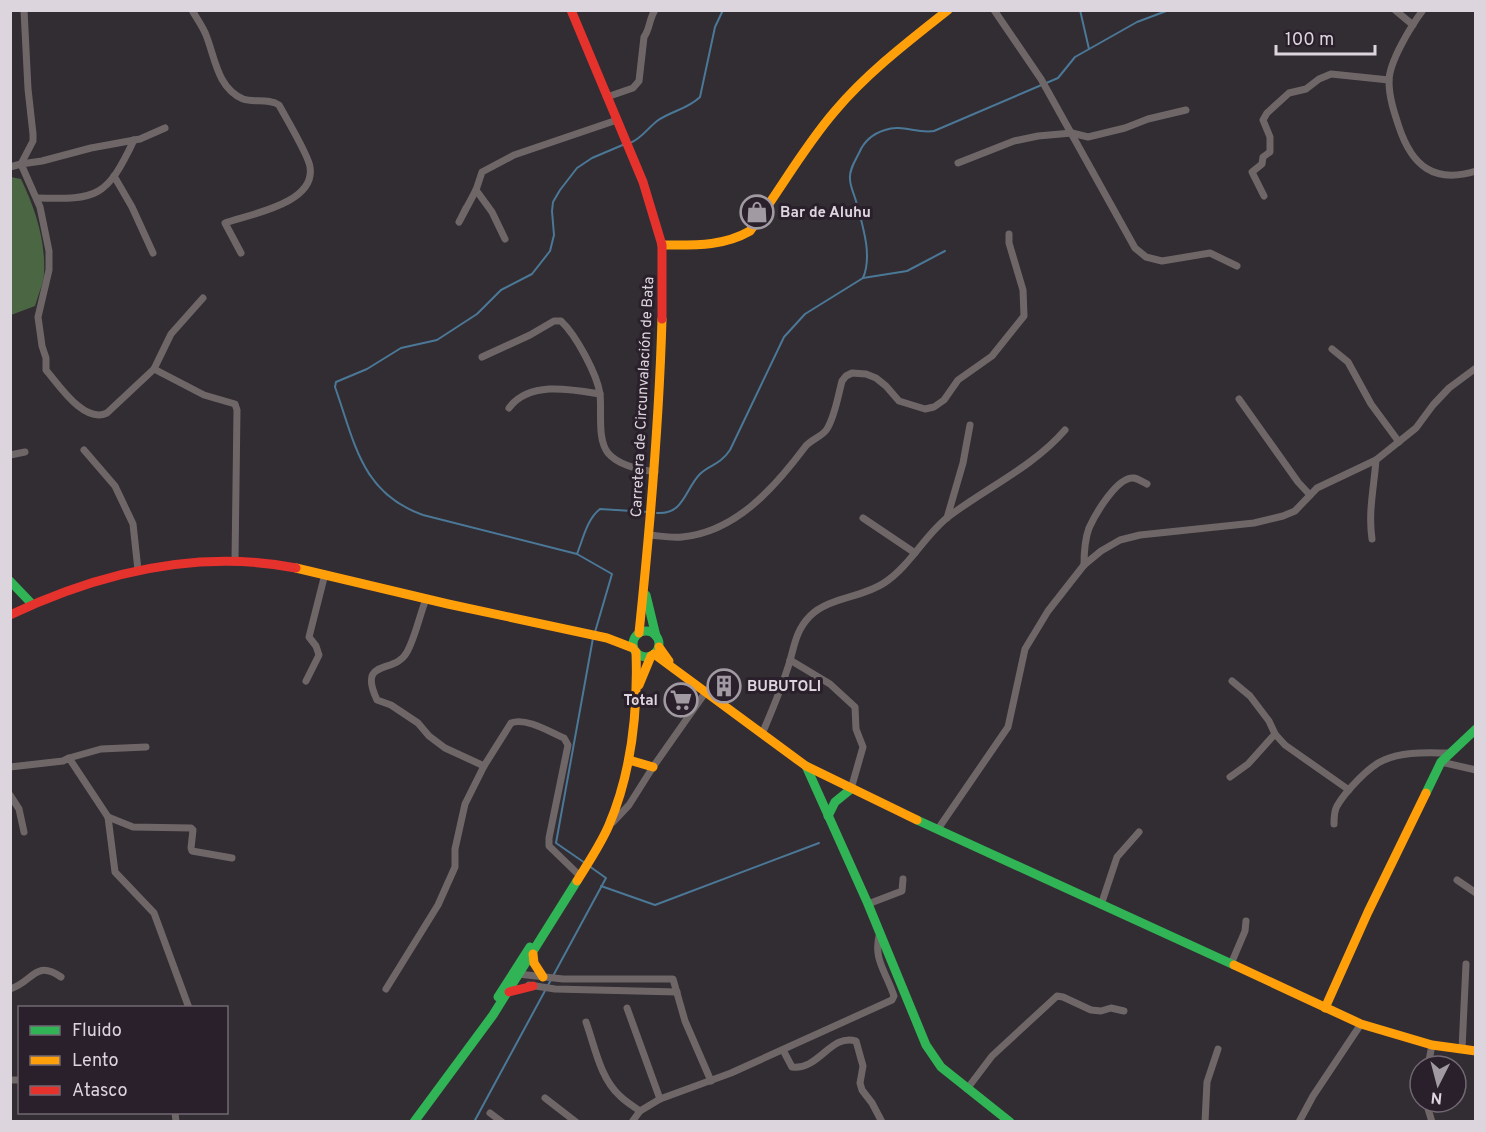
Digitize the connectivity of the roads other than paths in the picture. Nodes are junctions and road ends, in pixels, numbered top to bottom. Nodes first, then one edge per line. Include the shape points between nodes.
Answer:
1 (24, 10) edge
2 (192, 10) edge
3 (571, 10) edge
4 (656, 10) edge
5 (948, 10) edge
6 (994, 10) edge
7 (1395, 10) edge
8 (1423, 10) edge
9 (1413, 25) junction
10 (1389, 80) junction
11 (607, 97) junction
12 (1186, 110) dead end
13 (617, 120) junction
14 (165, 128) dead end
15 (1072, 133) junction
16 (134, 140) junction
17 (958, 163) dead end
18 (21, 164) junction
19 (10, 167) edge
20 (1476, 171) edge
21 (114, 176) junction
22 (476, 190) junction
23 (1264, 196) dead end
24 (37, 198) junction
25 (466, 208) dead end
26 (1009, 234) dead end
27 (505, 239) dead end
28 (662, 245) junction
29 (153, 253) dead end
30 (241, 253) dead end
31 (1237, 266) dead end
32 (203, 298) dead end
33 (1332, 349) dead end
34 (482, 357) dead end
35 (1476, 368) edge
36 (154, 369) junction
37 (600, 394) junction
38 (1239, 399) dead end
39 (509, 408) dead end
40 (970, 425) dead end
41 (1065, 430) dead end
42 (1399, 442) junction
43 (84, 450) dead end
44 (26, 452) dead end
45 (10, 455) edge
46 (1376, 460) junction
47 (655, 472) junction
48 (1147, 484) dead end
49 (1310, 495) junction
50 (863, 518) dead end
51 (947, 518) junction
52 (649, 535) junction
53 (1372, 539) dead end
54 (915, 553) junction
55 (235, 561) junction
56 (1084, 565) junction
57 (138, 570) junction
58 (325, 574) junction
59 (10, 581) edge
60 (644, 585) junction
61 (426, 599) junction
62 (32, 604) junction
63 (10, 615) edge
64 (638, 634) junction
65 (656, 636) junction
66 (604, 637) junction
67 (635, 650) junction
68 (655, 653) junction
69 (790, 660) junction
70 (306, 681) dead end
71 (1232, 681) dead end
72 (638, 688) junction
73 (705, 693) junction
74 (1476, 729) edge
75 (762, 734) junction
76 (1275, 734) junction
77 (146, 747) dead end
78 (1449, 753) junction
79 (69, 758) junction
80 (629, 759) junction
81 (1441, 762) junction
82 (484, 766) junction
83 (806, 766) junction
84 (10, 767) edge
85 (653, 767) junction
86 (1476, 770) edge
87 (1230, 777) dead end
88 (851, 789) junction
89 (1349, 790) junction
90 (10, 795) edge
91 (828, 816) junction
92 (108, 818) junction
93 (1334, 824) dead end
94 (609, 826) junction
95 (938, 829) junction
96 (24, 832) dead end
97 (1139, 832) dead end
98 (232, 858) dead end
99 (580, 875) junction
100 (903, 879) dead end
101 (1457, 880) dead end
102 (1476, 893) edge
103 (868, 904) junction
104 (1101, 905) junction
105 (1246, 921) dead end
106 (880, 932) junction
107 (533, 954) junction
108 (1231, 964) junction
109 (1466, 964) dead end
110 (61, 976) dead end
111 (544, 977) junction
112 (515, 978) junction
113 (535, 986) junction
114 (10, 989) edge
115 (386, 990) dead end
116 (510, 992) junction
117 (676, 992) junction
118 (188, 1006) edge
119 (627, 1008) dead end
120 (1325, 1008) junction
121 (1124, 1011) dead end
122 (586, 1022) dead end
123 (1361, 1024) junction
124 (1432, 1045) junction
125 (1218, 1048) dead end
126 (1462, 1049) junction
127 (783, 1050) junction
128 (1476, 1052) edge
129 (1430, 1054) edge
130 (459, 1061) junction
131 (711, 1081) junction
132 (967, 1089) junction
133 (545, 1098) dead end
134 (660, 1099) junction
135 (640, 1111) junction
136 (490, 1113) dead end
137 (1007, 1121) edge
138 (414, 1122) edge
139 (502, 1122) edge
140 (576, 1122) edge
141 (632, 1122) edge
142 (882, 1122) edge
143 (1205, 1122) edge
144 (1299, 1122) edge

1 - 18 street via 33,141
2 - 30 street via 224,84 243,99 279,105 310,165 308,186 290,201 225,223
3 - 11 main road, Carretera de Circunvalación de Bata
4 - 11 street via 644,37 639,81 633,88
5 - 28 main road via 847,98 750,231 737,240 719,244
6 - 15 street
7 - 9 street
8 - 9 street
9 - 10 street
10 - 20 street via 1402,138 1421,166 1447,176
10 - 23 street via 1330,74 1306,89 1289,93 1272,108 1263,120 1270,152 1252,172
11 - 13 main road, Carretera de Circunvalación de Bata
12 - 15 street via 1088,137
13 - 22 street via 500,162 483,172
13 - 28 main road, Carretera de Circunvalación de Bata via 643,182
14 - 16 street
15 - 17 street via 1014,141
15 - 31 street via 1135,248 1146,257 1162,261 1210,253
16 - 18 street
16 - 21 street
18 - 19 street
18 - 24 street
21 - 24 street via 86,197
21 - 29 street
22 - 25 street via 459,222
22 - 27 street
24 - 36 street via 50,259 38,317 46,370 77,405 93,416 101,416
26 - 52 street via 1023,290 1024,316 992,356 958,380 944,400 925,409 912,406 899,401 876,378 858,373 846,376 827,429 811,440 764,496 723,524 693,535
28 - 47 main road, Carretera de Circunvalación de Bata
32 - 36 street via 171,334
33 - 42 street via 1348,362 1371,404
34 - 37 street via 561,321 576,341
35 - 42 street via 1449,388
36 - 55 street via 204,395 235,404
37 - 39 street via 538,390 524,394
37 - 47 street via 605,448 622,464
38 - 49 street
40 - 51 street
41 - 51 street via 1027,464
42 - 46 street
43 - 57 street via 115,486 134,524
44 - 45 street
46 - 49 street
46 - 53 street
47 - 52 main road, Carretera de Circunvalación de Bata
48 - 56 street via 1127,479 1099,508 1088,530
49 - 56 street via 1295,511 1254,524 1120,540
50 - 54 street
51 - 54 street
52 - 60 main road, Carretera de Circunvalación de Bata
54 - 69 street via 884,583 810,616 794,641
55 - 57 main road
55 - 58 main road
56 - 95 street via 1048,611 1025,649 1008,728
57 - 62 main road
58 - 61 main road
58 - 70 street via 309,638 318,655
59 - 62 main road
60 - 64 main road, Carretera de Circunvalación de Bata
60 - 65 main road, Carretera de Circunvalación de Bata
61 - 66 main road
61 - 82 street via 407,652 396,663 374,673 370,680 372,689 377,700 418,723 445,748
62 - 63 main road
64 - 65 main road via 650,632
64 - 66 main road
64 - 67 main road via 633,641
65 - 68 main road
66 - 67 main road
67 - 68 main road via 643,657
67 - 72 main road
68 - 72 main road
68 - 73 main road
69 - 75 street
69 - 88 street via 830,684 855,707 856,729 863,747
71 - 76 street via 1250,696
72 - 80 main road
73 - 75 main road
73 - 85 street
74 - 78 main road
75 - 83 main road
76 - 87 street via 1248,764
76 - 89 street
77 - 79 street via 101,749
78 - 81 main road
78 - 89 street via 1413,753 1384,759
79 - 84 street
79 - 92 street
80 - 85 main road
80 - 94 main road
81 - 86 street
81 - 120 main road
82 - 99 street via 514,721 564,738 568,745 549,846
82 - 115 street via 465,804 455,867 438,905
83 - 88 main road
83 - 91 main road
85 - 94 street via 629,805
88 - 91 main road via 835,802
88 - 95 main road
89 - 93 street via 1337,806
90 - 96 street
91 - 103 main road
92 - 98 street via 133,827 191,828 192,851
92 - 118 street via 115,872 154,913
94 - 99 main road
95 - 104 main road
97 - 104 street via 1117,857
99 - 107 main road
99 - 112 main road
100 - 103 street via 902,891
101 - 102 street
103 - 106 main road
104 - 108 main road
105 - 108 street
106 - 127 street via 877,955 894,996 892,1000
106 - 132 main road via 926,1045 941,1067
107 - 111 main road
107 - 112 main road
108 - 120 main road
109 - 126 street
110 - 114 street via 44,969
111 - 112 street
111 - 117 street via 668,977 673,979
112 - 113 street
112 - 116 main road
112 - 130 main road via 468,1042
113 - 116 main road
113 - 117 street
116 - 130 main road
117 - 131 street
119 - 134 street
120 - 123 main road
121 - 132 street via 1091,1011 1057,996 992,1056
122 - 135 street via 606,1077 620,1096
123 - 124 main road
123 - 144 street
124 - 126 main road
124 - 129 street
125 - 143 street via 1207,1082
126 - 128 main road
127 - 131 street
127 - 142 street via 792,1068 800,1069 841,1040 856,1041 863,1066 862,1090
130 - 138 main road
131 - 134 street
132 - 137 main road
133 - 140 street
134 - 135 street
135 - 141 street
136 - 139 street

